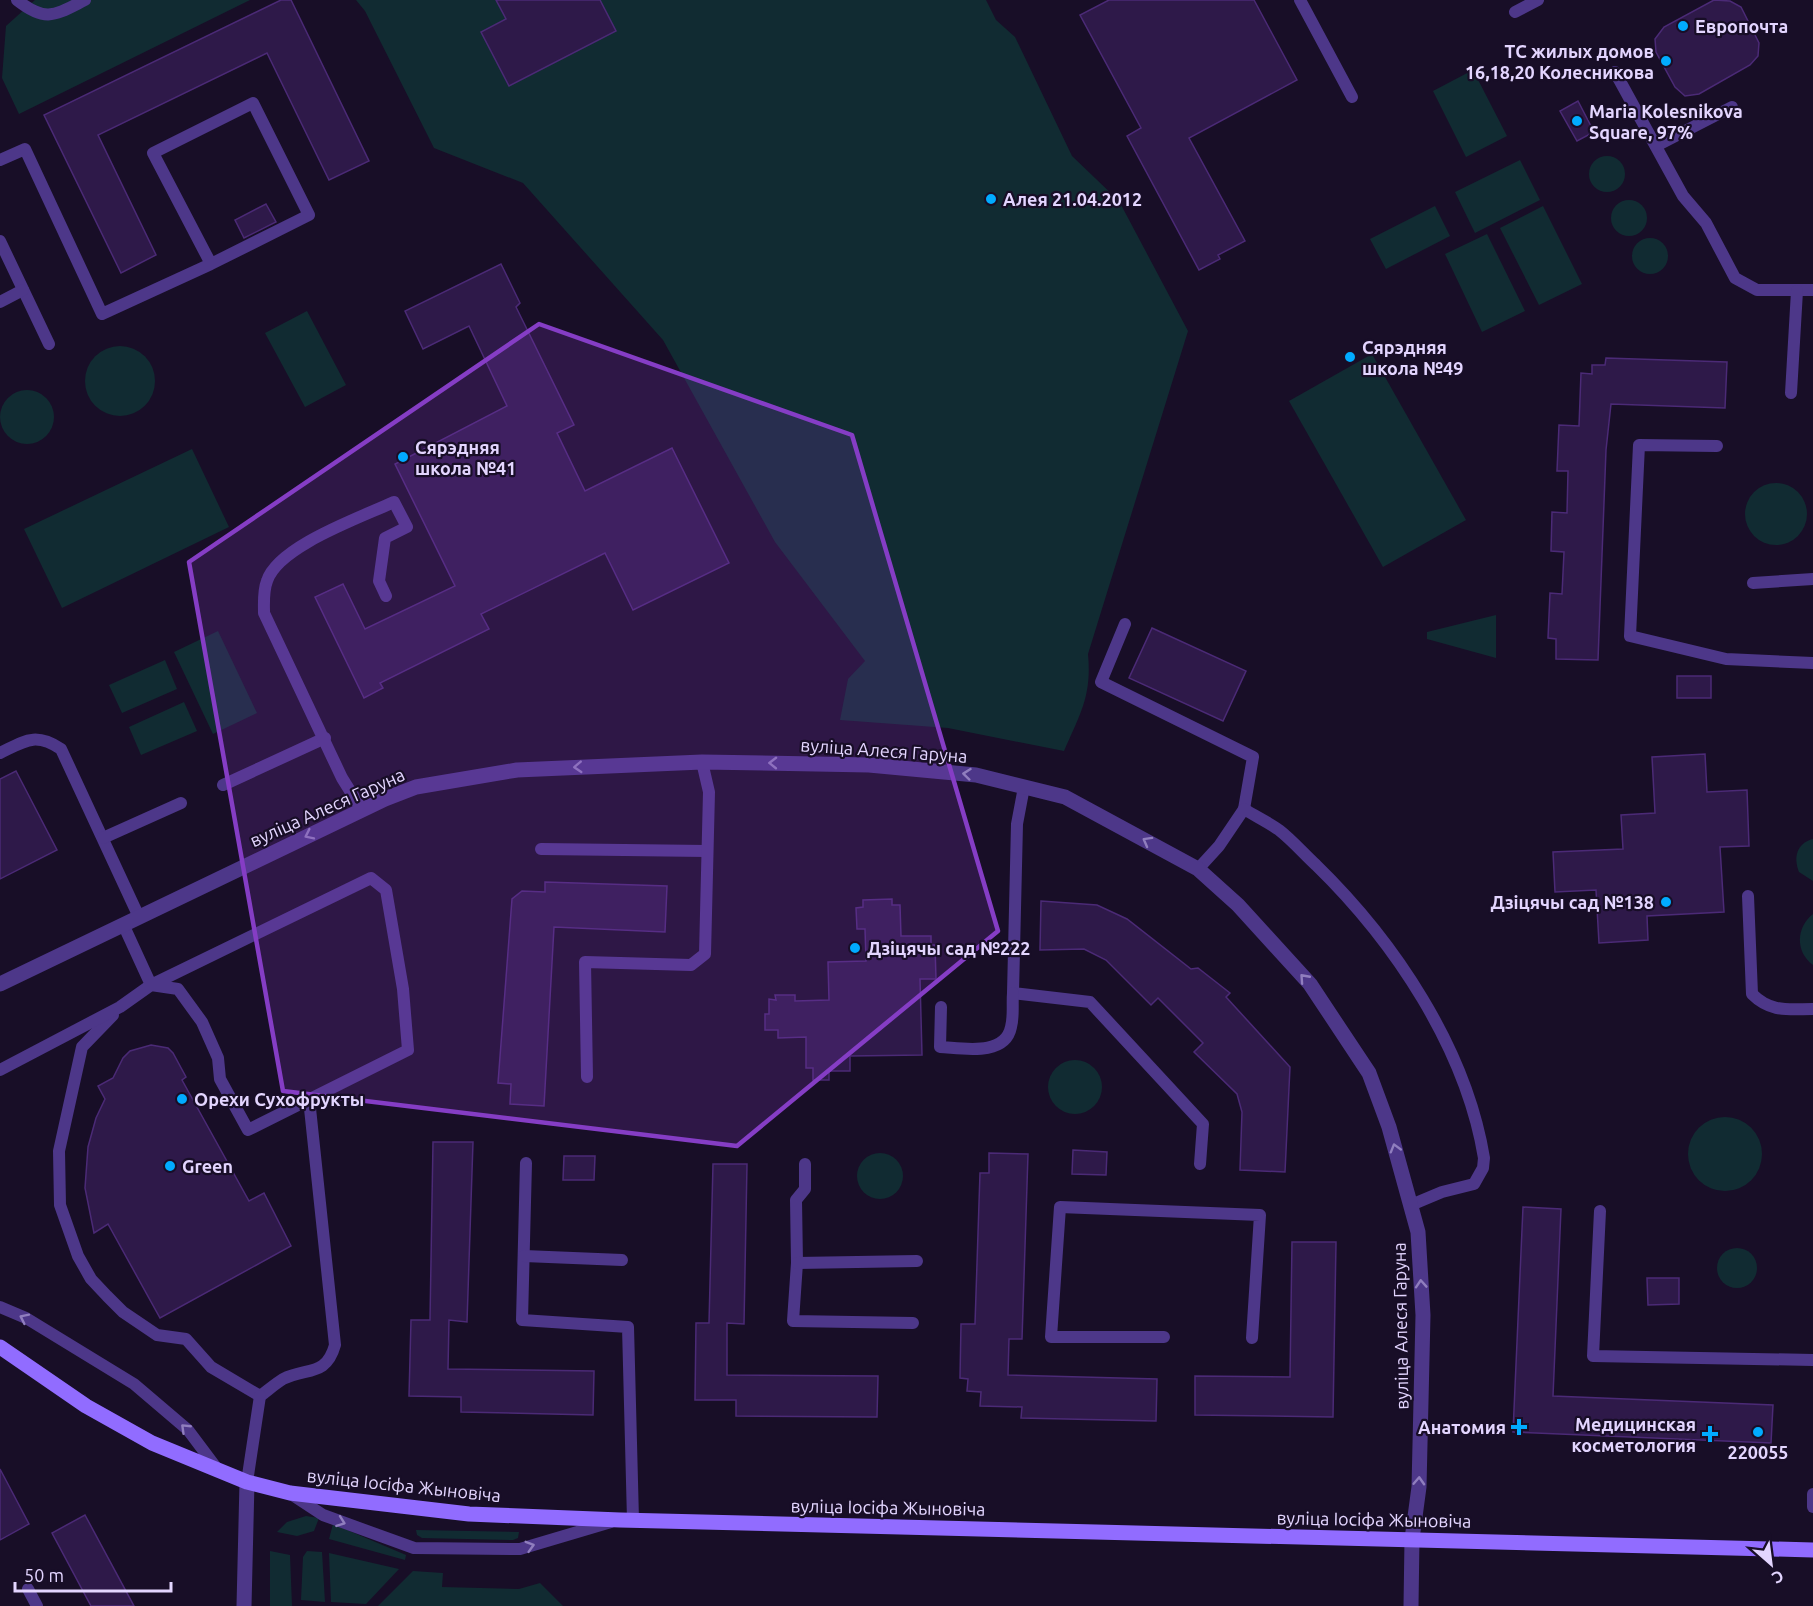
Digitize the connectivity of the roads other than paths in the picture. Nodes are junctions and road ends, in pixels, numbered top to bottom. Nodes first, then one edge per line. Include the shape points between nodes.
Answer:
1 (17, 0) edge
2 (85, 0) edge
3 (1300, 0) edge
4 (1538, 0) edge
5 (1515, 12) dead end
6 (1615, 72) dead end
7 (1352, 97) dead end
8 (1732, 107) dead end
9 (1656, 146) junction
10 (0, 160) edge
11 (0, 241) edge
12 (211, 264) junction
13 (23, 290) junction
14 (1813, 290) edge
15 (1797, 291) junction
16 (0, 302) edge
17 (49, 345) dead end
18 (1791, 393) dead end
19 (1717, 446) dead end
20 (1813, 579) edge
21 (1752, 583) dead end
22 (386, 596) dead end
23 (1125, 624) dead end
24 (1813, 663) edge
25 (325, 738) junction
26 (0, 753) edge
27 (702, 762) junction
28 (223, 785) dead end
29 (1024, 788) junction
30 (181, 803) dead end
31 (1244, 809) junction
32 (362, 810) junction
33 (103, 838) junction
34 (541, 849) dead end
35 (707, 851) junction
36 (1198, 869) junction
37 (1748, 896) dead end
38 (139, 917) junction
39 (123, 924) junction
40 (0, 984) edge
41 (151, 985) junction
42 (1013, 993) junction
43 (120, 1007) junction
44 (941, 1007) dead end
45 (1813, 1009) edge
46 (0, 1070) edge
47 (587, 1077) dead end
48 (309, 1099) junction
49 (526, 1163) dead end
50 (806, 1164) dead end
51 (1200, 1164) dead end
52 (1411, 1205) junction
53 (1600, 1211) dead end
54 (524, 1256) junction
55 (622, 1260) dead end
56 (917, 1261) dead end
57 (797, 1263) junction
58 (0, 1307) edge
59 (913, 1323) dead end
60 (1164, 1337) dead end
61 (1252, 1338) dead end
62 (0, 1347) edge
63 (1813, 1360) edge
64 (260, 1396) junction
65 (220, 1473) junction
66 (247, 1482) junction
67 (290, 1493) junction
68 (1813, 1494) edge
69 (1813, 1507) edge
70 (626, 1520) junction
71 (1412, 1539) junction
72 (1813, 1550) edge
73 (28, 1589) dead end
74 (37, 1606) edge
75 (244, 1606) edge
76 (1411, 1606) edge

1 - 2 lane via 34,14 49,14
3 - 7 lane
4 - 5 lane
6 - 9 lane
8 - 9 lane
9 - 15 lane via 1683,196 1706,223 1735,278 1757,290
10 - 12 lane via 25,149 102,315
11 - 13 lane
12 - 12 lane via 309,214 253,103 153,153
13 - 16 lane
13 - 17 lane
14 - 15 lane
15 - 18 lane
19 - 24 lane via 1639,445 1630,636 1726,659
20 - 21 lane
22 - 25 lane via 379,581 385,538 407,527 394,502 289,553 267,581 264,613
23 - 31 lane via 1101,682 1253,757
25 - 28 lane
25 - 32 lane via 342,778
26 - 33 lane via 31,738 49,741 61,749
29 -> 27 street, вуліца Алеся Гаруна via 976,775 869,765
27 -> 32 street, вуліца Алеся Гаруна via 517,770 416,787
27 - 35 lane via 709,792
36 -> 29 street, вуліца Алеся Гаруна via 1065,797
29 - 42 lane via 1017,824
30 - 33 lane
31 - 36 lane
31 - 52 lane via 1280,830 1370,922 1409,977 1457,1070 1482,1148 1483,1168 1474,1184
32 -> 38 street, вуліца Алеся Гаруна
33 - 38 lane
34 - 35 lane
35 - 47 lane via 705,954 691,965 585,962
52 -> 36 street, вуліца Алеся Гаруна via 1369,1072 1347,1037 1310,984 1238,905
37 - 45 lane via 1752,994 1762,1005 1778,1009
38 - 39 street, вуліца Алеся Гаруна
39 - 40 street, вуліца Алеся Гаруна
39 - 41 lane
41 - 43 lane
41 - 48 lane via 178,989 202,1022 218,1058 220,1078 248,1130
41 - 48 lane via 371,878 386,890 403,989 408,1050
42 - 44 lane via 1011,1029 1002,1042 989,1048 940,1047
42 - 51 lane via 1090,1002 1203,1124
43 - 46 lane
43 - 64 lane via 82,1047 59,1151 60,1205 68,1231 91,1279 123,1312 157,1335 186,1339 211,1367
48 - 64 lane via 335,1345 329,1362 284,1379
49 - 54 lane
50 - 57 lane via 805,1189 796,1200
71 -> 52 street, вуліца Алеся Гаруна via 1419,1487 1423,1315 1418,1232
53 - 63 lane via 1593,1356
54 - 55 lane
54 - 70 lane via 522,1320 628,1327
56 - 57 lane
57 - 59 lane via 793,1321
65 -> 58 lane via 189,1430 134,1384 26,1318
60 - 61 lane via 1051,1337 1060,1207 1260,1215
62 - 65 main road, вуліца Іосіфа Жыновіча via 86,1406 152,1443
64 - 66 lane
65 - 66 main road, вуліца Іосіфа Жыновіча
66 - 67 main road, вуліца Іосіфа Жыновіча
66 - 75 street
67 - 70 main road, вуліца Іосіфа Жыновіча via 469,1514
67 -> 70 lane via 323,1515 414,1548 520,1549
68 - 69 lane
70 - 71 main road, вуліца Іосіфа Жыновіча
71 - 72 main road, вуліца Іосіфа Жыновіча
71 - 76 street, вуліца Алеся Гаруна
73 - 74 lane

